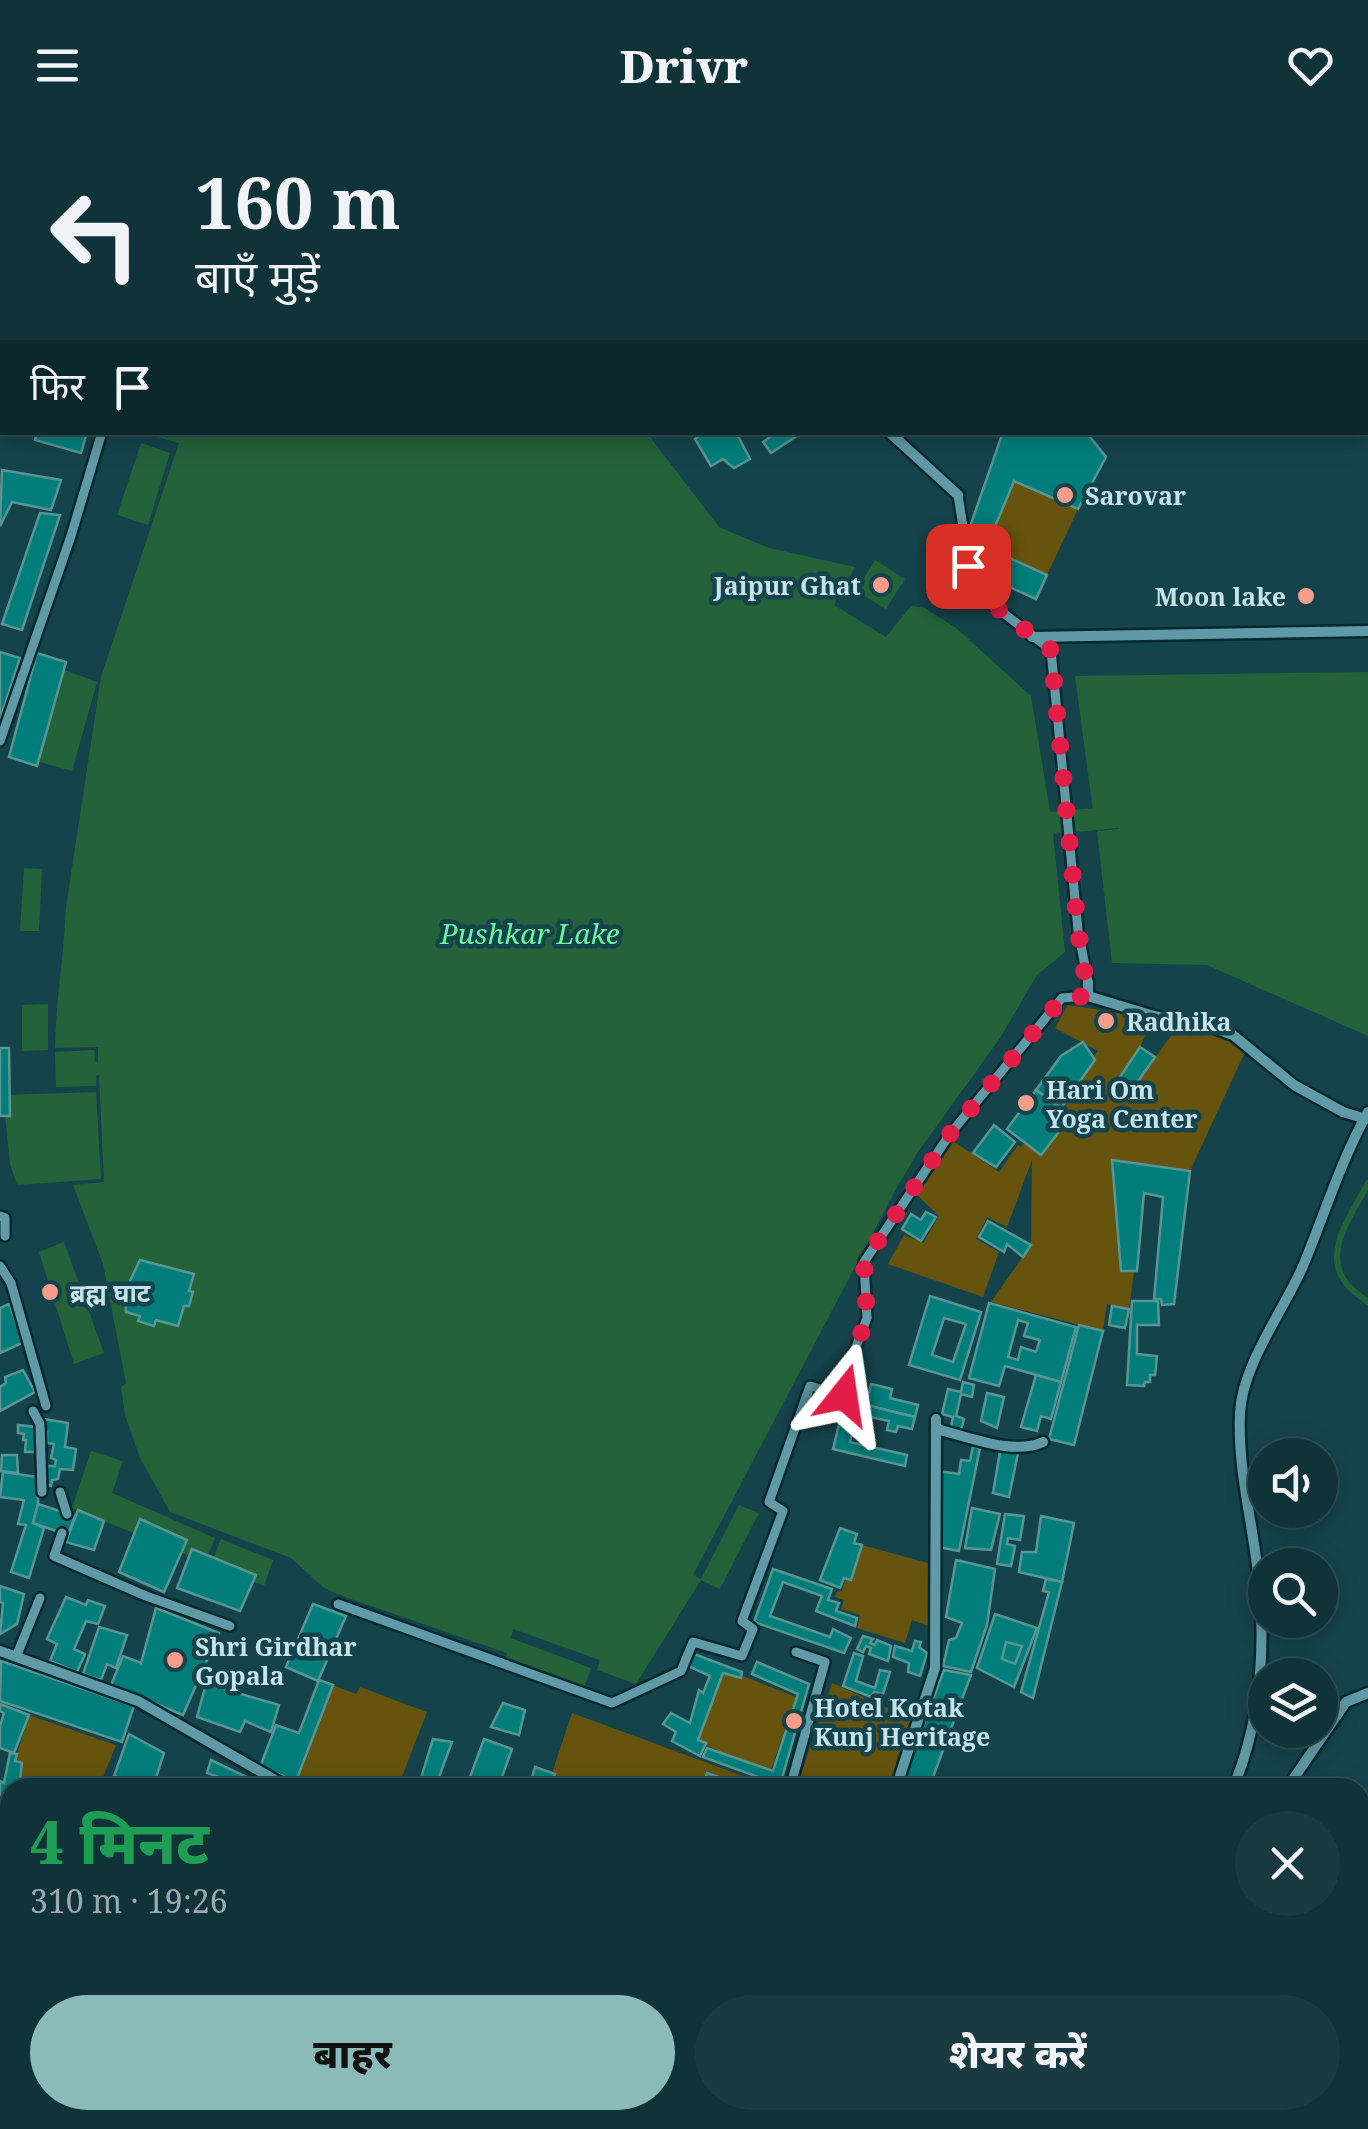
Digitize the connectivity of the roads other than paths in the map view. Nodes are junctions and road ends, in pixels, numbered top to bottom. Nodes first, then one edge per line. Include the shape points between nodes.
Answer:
1 (101, 435) edge
2 (892, 435) edge
3 (958, 495) joint
4 (1368, 632) edge
5 (1032, 638) junction
6 (0, 741) edge
7 (1088, 982) joint
8 (1088, 996) junction
9 (1366, 1117) edge
10 (0, 1216) edge
11 (5, 1236) dead end
12 (0, 1266) edge
13 (46, 1406) dead end
14 (33, 1411) dead end
15 (1043, 1442) dead end
16 (42, 1492) dead end
17 (60, 1492) dead end
18 (67, 1514) tunnel mouth
19 (62, 1533) tunnel mouth
20 (40, 1598) dead end
21 (338, 1604) dead end
22 (230, 1626) dead end
23 (0, 1650) edge
24 (796, 1652) dead end
25 (16, 1657) junction
26 (1368, 1693) edge
27 (272, 1778) edge
28 (793, 1778) edge
29 (899, 1778) edge
30 (1237, 1778) edge
31 (1294, 1778) edge

1 - 6 street
2 - 3 street
3 - 5 street via 979,594
4 - 5 street
5 - 7 street via 1051,650
7 - 8 street
8 - 9 street via 1233,1034 1294,1086
8 - 21 street via 1062,998 950,1134 864,1262 867,1318 844,1395 810,1386 769,1502 783,1512 742,1622 753,1629 742,1656 693,1642 681,1671 612,1703
9 - 30 street via 1240,1408 1260,1593 1261,1675 1251,1742
10 - 11 street
12 - 13 street
14 - 16 street via 40,1424
15 - 29 street via 1007,1445 936,1424 935,1668
17 - 18 street
19 - 22 street via 54,1556
20 - 25 street
23 - 25 street
24 - 28 street via 826,1662
25 - 27 street via 138,1701
26 - 31 street via 1346,1702

